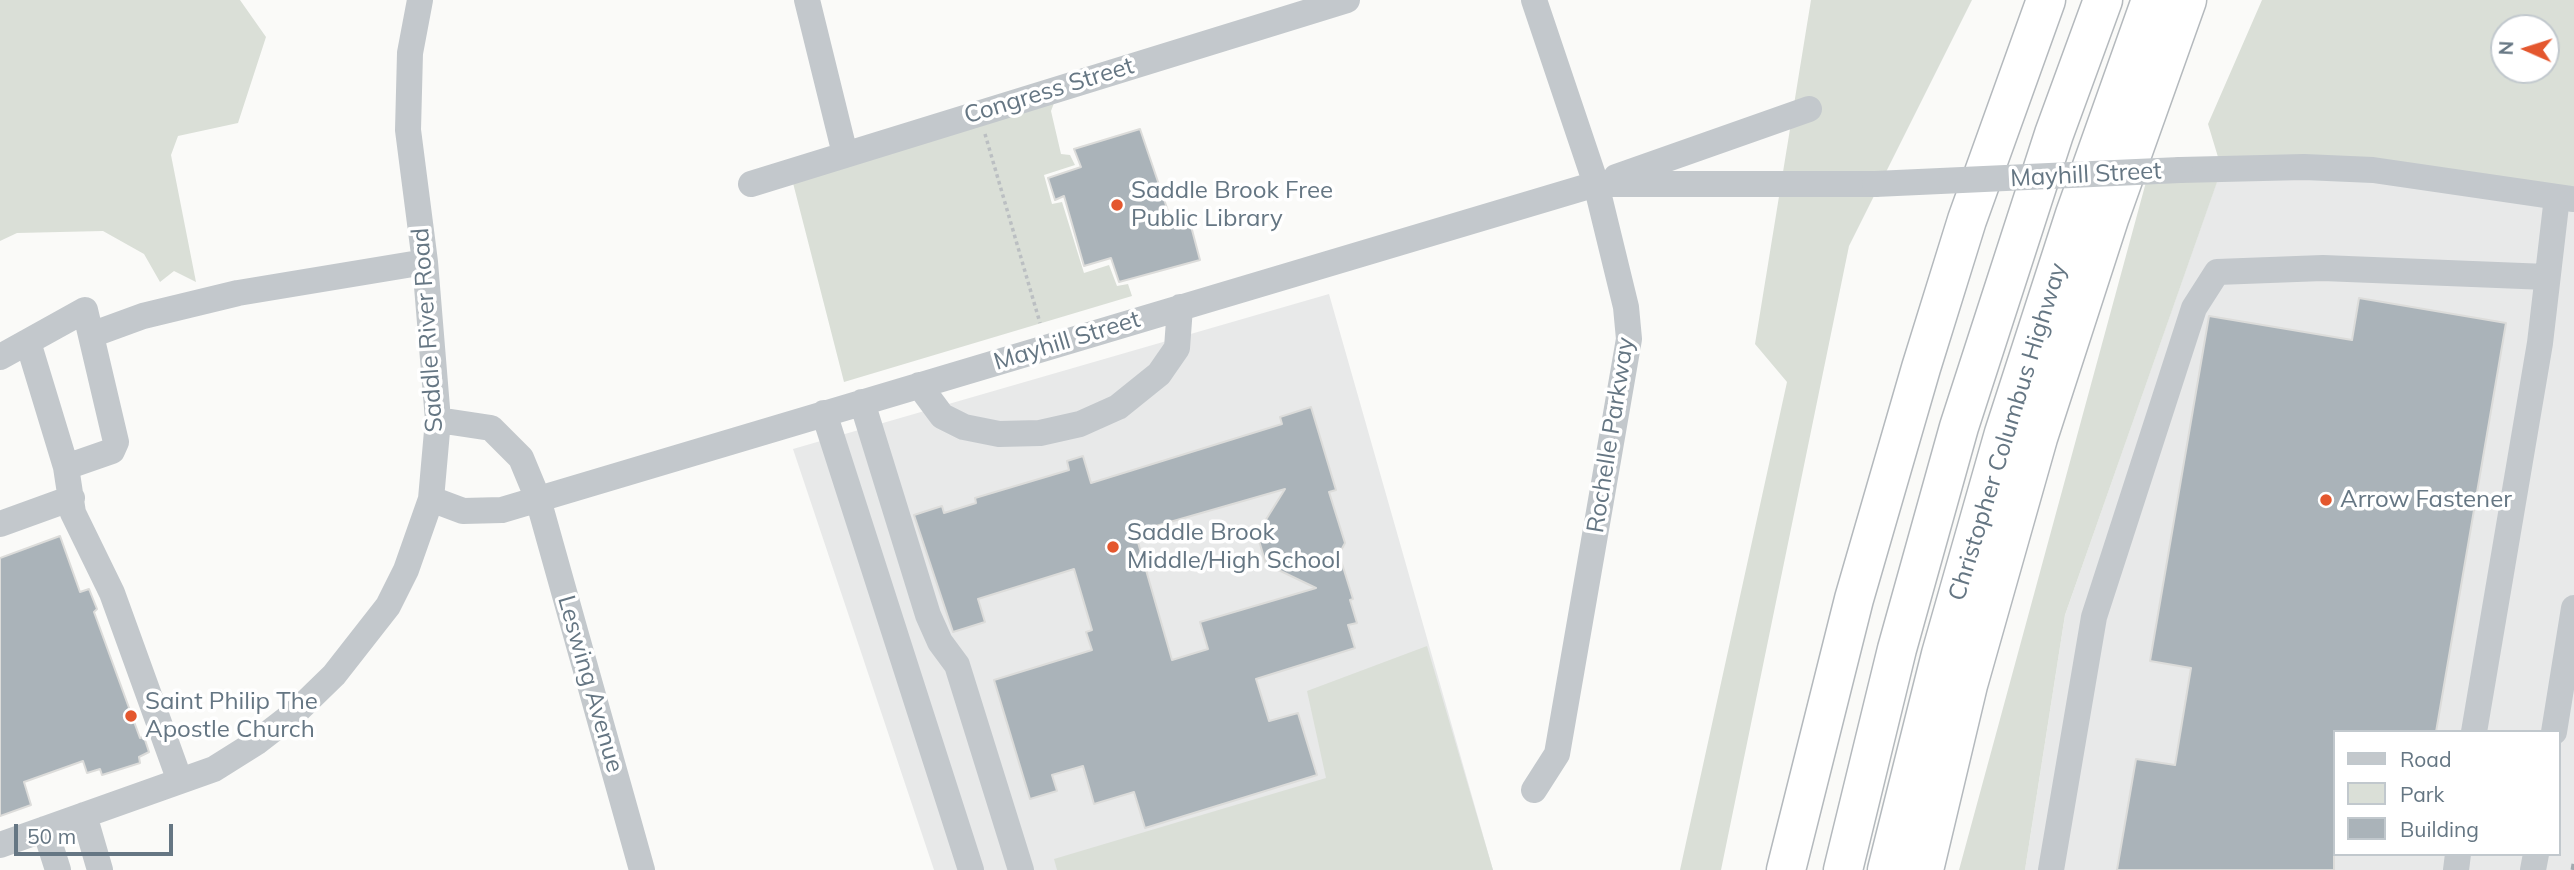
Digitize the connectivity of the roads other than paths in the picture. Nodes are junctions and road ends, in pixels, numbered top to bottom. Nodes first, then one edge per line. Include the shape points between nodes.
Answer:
1 (420, 0) edge
2 (807, 0) edge
3 (1347, 0) edge
4 (1534, 0) edge
5 (2046, 0) edge
6 (2103, 0) edge
7 (2178, 3) edge
8 (1809, 109) dead end
9 (845, 154) junction
10 (751, 184) dead end
11 (1596, 184) junction
12 (2566, 198) edge
13 (425, 262) junction
14 (2547, 277) junction
15 (1180, 307) junction
16 (91, 335) junction
17 (27, 342) junction
18 (0, 357) edge
19 (919, 385) junction
20 (862, 402) junction
21 (824, 413) junction
22 (438, 420) junction
23 (66, 467) junction
24 (72, 498) junction
25 (431, 499) junction
26 (538, 499) junction
27 (0, 524) edge
28 (2574, 608) edge
29 (2474, 730) edge
30 (2554, 730) edge
31 (180, 781) junction
32 (1534, 790) dead end
33 (84, 815) junction
34 (45, 829) junction
35 (0, 845) edge
36 (58, 870) edge
37 (100, 870) edge
38 (642, 870) edge
39 (971, 870) edge
40 (1021, 870) edge
41 (1786, 870) edge
42 (1843, 870) edge
43 (1887, 870) edge
44 (1924, 870) edge
45 (2050, 870) edge

1 - 13 street, Saddle River Road via 407,92
2 - 9 street
3 - 9 street, Congress Street
4 - 11 street, Rochelle Parkway
5 - 41 highway via 1920,368 1854,599
6 - 42 highway, Christopher Columbus Highway via 2054,134 1955,439
7 - 43 highway, Christopher Columbus Highway via 2071,226 2004,433 1941,654
7 - 44 highway via 2038,438 1968,685
8 - 11 street, Mayhill Street
9 - 10 street, Congress Street
11 - 12 street, Mayhill Street, bridge via 1875,184 2304,167 2373,170
11 - 15 street, Mayhill Street
11 - 32 street, Rochelle Parkway via 1626,307 1629,347 1557,754
12 - 14 street
13 - 16 street via 238,293 143,316
13 - 22 street, Saddle River Road
14 - 29 street via 2538,356
14 - 45 street via 2323,268 2217,272 2194,308 2094,617
15 - 19 street, Mayhill Street
15 - 19 street via 1177,348 1158,374 1118,407 1080,424 1040,433 964,427 942,416
16 - 17 street via 85,310
16 - 23 street via 116,442 112,451
17 - 18 street
17 - 23 street
19 - 20 street, Mayhill Street
20 - 21 street, Mayhill Street
20 - 40 street via 928,615 957,665
21 - 26 street, Mayhill Street
21 - 39 street
22 - 25 street, Saddle River Road
22 - 26 street via 491,428 521,457
23 - 24 street
24 - 27 street
24 - 31 street via 73,513 112,593
25 - 26 street, Mayhill Street via 463,511 502,510
25 - 31 street, Saddle River Road via 388,606 334,676 257,742 214,769
26 - 38 street, Leswing Avenue
28 - 30 street
31 - 33 street, Saddle River Road
33 - 34 street, Saddle River Road
33 - 37 street
34 - 35 street, Saddle River Road
34 - 36 street

